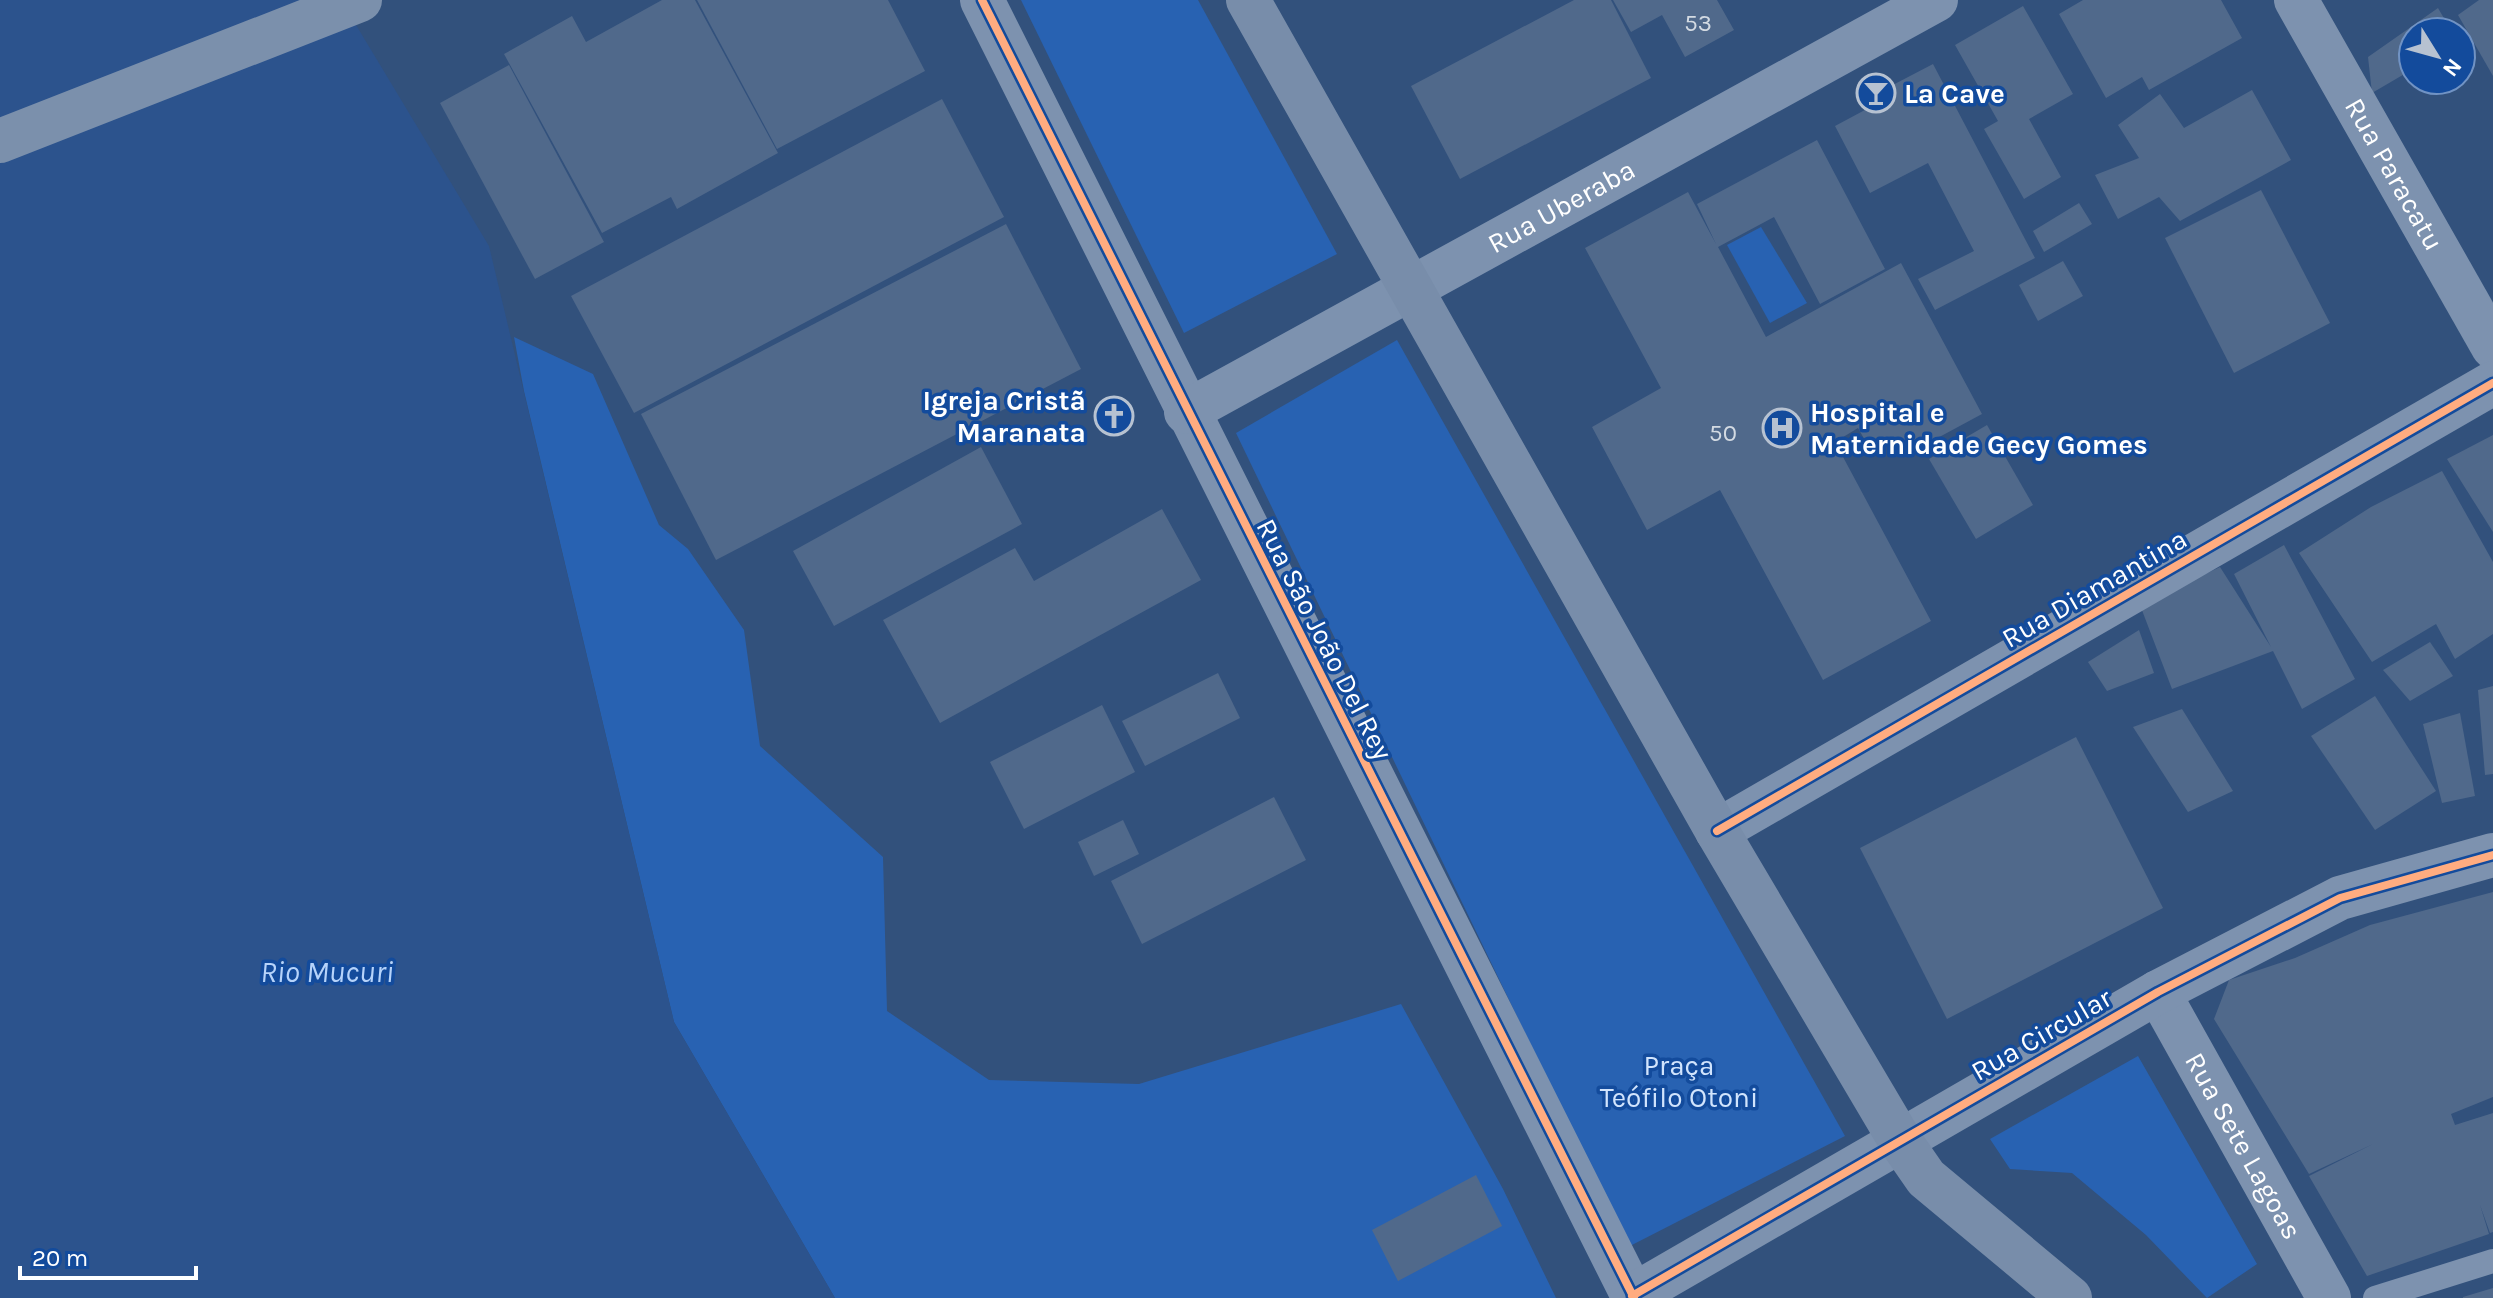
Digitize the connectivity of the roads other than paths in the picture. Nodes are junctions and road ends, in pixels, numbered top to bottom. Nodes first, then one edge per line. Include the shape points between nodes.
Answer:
1 (360, 0) edge
2 (982, 0) edge
3 (1248, 0) edge
4 (1936, 0) edge
5 (2296, 0) edge
6 (0, 141) edge
7 (1413, 288) junction
8 (2493, 347) edge
9 (2493, 383) edge
10 (1186, 412) junction
11 (1717, 831) junction
12 (2493, 855) edge
13 (2158, 992) junction
14 (1901, 1142) junction
15 (2493, 1261) edge
16 (1633, 1297) edge
17 (2070, 1298) edge
18 (2329, 1298) edge
19 (2375, 1298) edge

1 - 6 main road
2 - 10 street, Rua São João Del Rey
3 - 7 main road
4 - 7 street, Rua Uberaba
5 - 8 street, Rua Paracatu
7 - 10 street, Rua Uberaba
7 - 11 main road
9 - 11 street, Rua Diamantina
10 - 16 street, Rua São João Del Rey
11 - 14 main road
12 - 13 street, Rua Circular via 2340,898
13 - 14 street, Rua Circular
13 - 18 street, Rua Sete Lagoas
14 - 16 street, Rua Circular
14 - 17 main road via 1926,1178
15 - 19 lane

